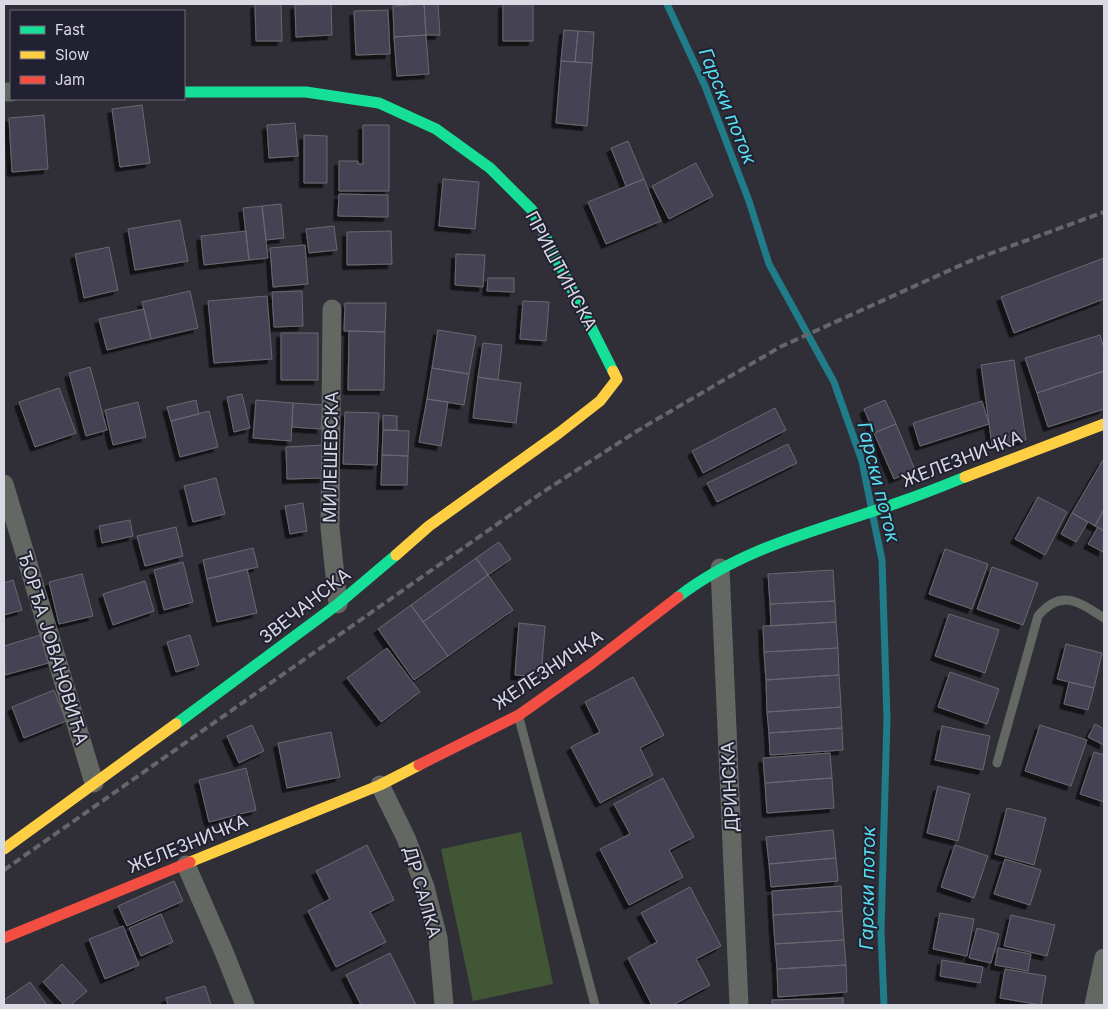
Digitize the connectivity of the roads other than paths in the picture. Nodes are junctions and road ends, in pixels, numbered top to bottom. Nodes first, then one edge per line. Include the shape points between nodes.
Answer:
1 (185, 92) edge
2 (332, 309) dead end
3 (617, 379) joint
4 (1104, 424) edge
5 (4, 484) edge
6 (720, 568) junction
7 (338, 604) junction
8 (1104, 618) edge
9 (518, 715) junction
10 (997, 764) dead end
11 (94, 782) junction
12 (380, 785) junction
13 (4, 849) edge
14 (186, 865) junction
15 (4, 938) edge
16 (1104, 958) edge
17 (737, 1004) edge
18 (245, 1005) edge
19 (444, 1005) edge
20 (595, 1005) edge
21 (1094, 1005) edge

1 - 3 street, ПРИШТИНСКА via 306,92 379,103 436,129 490,168 532,210
2 - 7 street, МИЛЕШЕВСКА via 330,528
3 - 7 street, ЗВЕЧАНСКА via 600,401 429,526
4 - 6 street, ЖЕЛЕЗНИЧКА via 897,503 794,536
5 - 11 street, ЂОРЂА ЈОВАНОВИЋА
6 - 9 street, ЖЕЛЕЗНИЧКА
6 - 17 street, ДРИНСКА
7 - 11 street, ЗВЕЧАНСКА
8 - 10 lane via 1079,601 1070,600 1052,603 1038,616
9 - 12 street, ЖЕЛЕЗНИЧКА
9 - 20 lane
11 - 13 street, ЗВЕЧАНСКА
12 - 14 street, ЖЕЛЕЗНИЧКА
12 - 19 street, ДР САЛКА via 425,887 438,938
14 - 15 street, ЖЕЛЕЗНИЧКА
14 - 18 street
16 - 21 street

